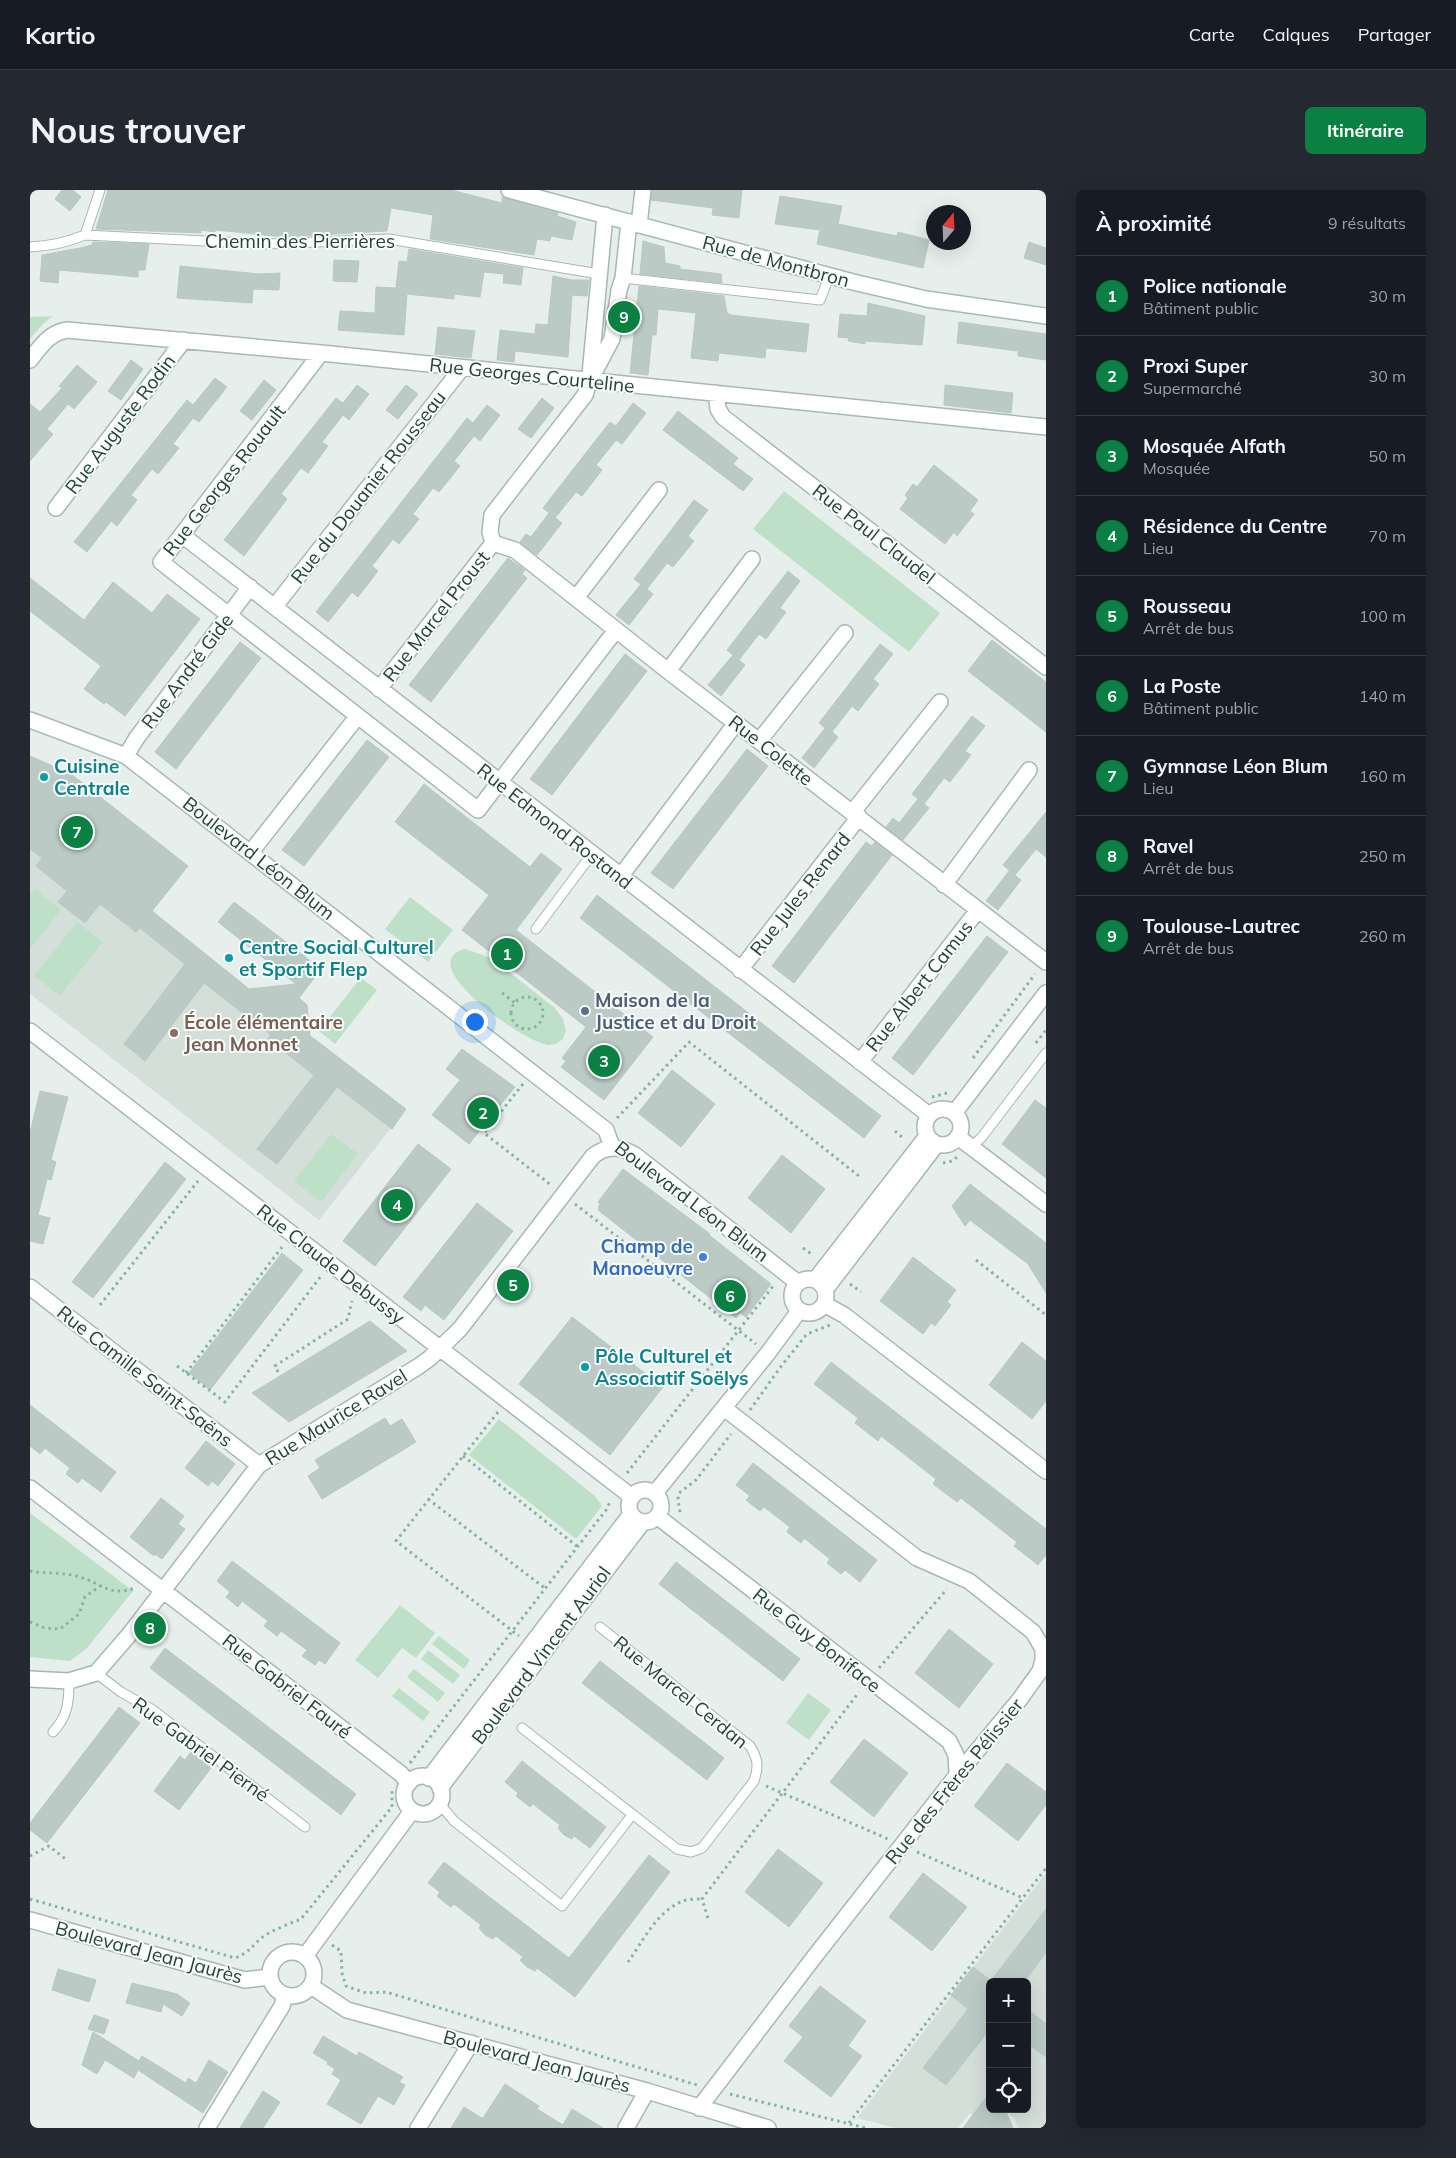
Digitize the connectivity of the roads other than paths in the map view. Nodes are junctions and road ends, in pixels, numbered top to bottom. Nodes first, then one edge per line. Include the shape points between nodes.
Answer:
1 (100, 190) edge
2 (509, 190) edge
3 (643, 190) edge
4 (605, 215) junction
5 (634, 224) junction
6 (85, 235) junction
7 (30, 247) edge
8 (599, 274) junction
9 (830, 275) junction
10 (623, 278) junction
11 (1046, 316) edge
12 (184, 340) junction
13 (322, 353) junction
14 (30, 360) edge
15 (462, 368) junction
16 (589, 382) junction
17 (716, 393) junction
18 (1046, 427) edge
19 (659, 490) dead end
20 (56, 508) dead end
21 (182, 535) junction
22 (493, 543) junction
23 (752, 559) dead end
24 (250, 587) junction
25 (576, 598) junction
26 (275, 606) junction
27 (229, 614) junction
28 (616, 630) junction
29 (845, 633) dead end
30 (1046, 667) edge
31 (668, 671) junction
32 (379, 689) junction
33 (940, 702) dead end
34 (357, 717) junction
35 (30, 720) edge
36 (736, 723) junction
37 (759, 741) junction
38 (126, 756) junction
39 (1029, 770) dead end
40 (499, 782) junction
41 (855, 815) junction
42 (251, 852) junction
43 (592, 854) junction
44 (620, 877) junction
45 (944, 885) junction
46 (978, 910) junction
47 (536, 930) dead end
48 (1045, 962) edge
49 (740, 970) junction
50 (1046, 993) edge
51 (30, 1031) edge
52 (1046, 1053) edge
53 (860, 1062) junction
54 (954, 1112) junction
55 (929, 1115) junction
56 (958, 1137) junction
57 (932, 1140) junction
58 (612, 1147) junction
59 (971, 1147) junction
60 (1046, 1204) edge
61 (798, 1282) junction
62 (30, 1288) edge
63 (822, 1291) junction
64 (799, 1311) junction
65 (440, 1350) junction
66 (724, 1408) junction
67 (259, 1465) junction
68 (1046, 1471) edge
69 (30, 1488) edge
70 (655, 1493) junction
71 (632, 1497) junction
72 (658, 1516) junction
73 (637, 1518) junction
74 (164, 1590) junction
75 (600, 1627) dead end
76 (96, 1673) junction
77 (30, 1679) edge
78 (69, 1681) junction
79 (522, 1728) dead end
80 (53, 1732) dead end
81 (958, 1775) junction
82 (405, 1778) junction
83 (435, 1783) junction
84 (440, 1804) junction
85 (412, 1811) junction
86 (632, 1815) junction
87 (305, 1826) dead end
88 (30, 1920) edge
89 (305, 1956) junction
90 (269, 1977) junction
91 (311, 1986) junction
92 (285, 1996) junction
93 (471, 2043) junction
94 (647, 2091) junction
95 (699, 2108) junction
96 (207, 2128) edge
97 (418, 2128) edge
98 (626, 2128) edge
99 (768, 2128) edge

1 - 6 lane
2 - 4 street, Rue de Montbron
3 - 5 street
4 - 5 street, Rue de Montbron
4 - 8 street
5 - 9 street, Rue de Montbron
5 - 10 street
6 - 7 lane, Chemin des Pierrières via 68,242
6 - 8 lane, Chemin des Pierrières via 268,244 389,239
8 - 16 street
9 - 10 lane via 820,300
9 - 11 street, Rue de Montbron via 926,299
10 - 16 street via 612,339
12 - 13 street, Rue Georges Courteline
12 - 14 street, Rue Georges Courteline via 67,330 50,336
12 - 20 street, Rue Auguste Rodin
13 - 15 street, Rue Georges Courteline
13 - 21 street, Rue Georges Rouault
15 - 16 street, Rue Georges Courteline
15 - 26 street, Rue du Douanier Rousseau
16 - 17 street, Rue Georges Courteline
16 - 22 street via 585,395 492,515 490,532
17 - 18 street, Rue Georges Courteline
17 - 30 street, Rue Paul Claudel via 718,409 723,417
19 - 25 street
21 - 24 street, Rue Edmond Rostand
21 - 27 street, Rue Georges Rouault via 161,562
22 - 25 street, Rue Colette via 516,550
22 - 32 street, Rue Marcel Proust
23 - 31 street
24 - 26 street, Rue Edmond Rostand
24 - 27 street, Rue André Gide
25 - 28 street, Rue Colette
26 - 32 street, Rue Edmond Rostand
27 - 34 street
27 - 38 street, Rue André Gide
28 - 31 street, Rue Colette
28 - 40 street
29 - 37 street
31 - 36 street, Rue Colette
32 - 40 street, Rue Edmond Rostand
33 - 41 street, Rue Jules Renard
34 - 40 street via 478,810
34 - 42 street
35 - 38 street, Boulevard Léon Blum
36 - 37 street, Rue Colette
36 - 44 street
37 - 41 street, Rue Colette
38 - 42 street, Boulevard Léon Blum
39 - 45 street
40 - 43 street, Rue Edmond Rostand
41 - 45 street, Rue Colette
41 - 49 street, Rue Jules Renard
42 - 58 street, Boulevard Léon Blum via 606,1130
43 - 44 street, Rue Edmond Rostand
43 - 47 lane
44 - 49 street, Rue Edmond Rostand
45 - 46 street, Rue Colette
46 - 48 street, Rue Colette
46 - 53 street, Rue Albert Camus
49 - 53 street, Rue Edmond Rostand
50 - 54 street
51 - 65 street, Rue Claude Debussy
52 - 59 lane via 982,1138
53 - 55 street, Rue Edmond Rostand
54 - 55 street via 938,1109
54 - 56 street via 961,1121
55 - 57 street via 924,1128
56 - 57 street via 951,1143
56 - 59 street
57 - 63 street
58 - 61 street, Boulevard Léon Blum via 635,1155
58 - 65 street, Rue Maurice Ravel via 593,1156
59 - 60 street
61 - 63 street via 806,1279
61 - 64 street via 791,1297
62 - 67 street, Rue Camille Saint-Saëns
63 - 64 street via 816,1312
63 - 68 street via 844,1315
64 - 66 street
65 - 67 street, Rue Maurice Ravel
65 - 71 street, Rue Claude Debussy
66 - 70 street
66 - 81 street, Rue des Frères Pélissier via 917,1558 958,1575 1033,1632 1043,1649 1044,1660 1035,1679
67 - 74 street, Rue Maurice Ravel
69 - 74 street, Rue Gabriel Fauré
70 - 71 street via 643,1490
70 - 72 street via 661,1502
71 - 73 street via 629,1506
72 - 73 street via 650,1521
72 - 81 street, Rue Guy Boniface via 949,1741 956,1755
73 - 83 street, Boulevard Vincent Auriol
73 - 83 street, Boulevard Vincent Auriol via 538,1638
74 - 76 street, Rue Maurice Ravel
74 - 82 street, Rue Gabriel Fauré
75 - 86 lane, Rue Marcel Cerdan via 750,1746 757,1757 754,1781 702,1848 691,1852 678,1849
76 - 78 street
76 - 87 lane, Rue Gabriel Pierné via 153,1710
77 - 78 street
78 - 80 lane via 69,1704 62,1722
79 - 86 lane, Rue Marcel Cerdan
81 - 95 street, Rue des Frères Pélissier
82 - 83 street via 418,1777
82 - 85 street via 404,1798
83 - 84 street
84 - 85 street via 425,1814
84 - 86 lane via 454,1821 562,1906
85 - 89 street
88 - 90 street, Boulevard Jean Jaurès via 245,1980
89 - 90 street via 291,1951 284,1953 272,1962
89 - 91 street via 314,1973
90 - 92 street via 274,1988
91 - 92 street via 299,1995
91 - 93 street, Boulevard Jean Jaurès via 347,2010
92 - 96 street via 282,2006
93 - 94 street, Boulevard Jean Jaurès
93 - 97 street
94 - 95 street, Boulevard Jean Jaurès
94 - 98 street
95 - 99 street, Boulevard Jean Jaurès

